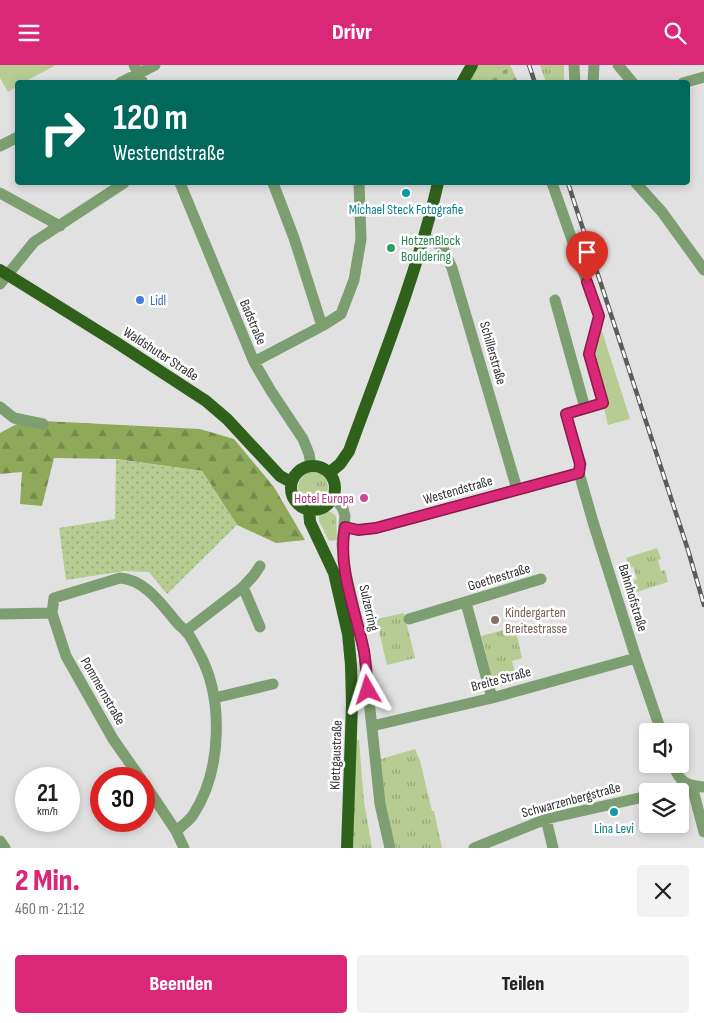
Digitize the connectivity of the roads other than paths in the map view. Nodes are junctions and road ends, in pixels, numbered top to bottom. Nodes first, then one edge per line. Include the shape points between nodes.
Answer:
1 (154, 65) edge
2 (472, 65) edge
3 (574, 65) edge
4 (594, 65) edge
5 (618, 65) edge
6 (138, 73) edge
7 (704, 77) edge
8 (125, 80) edge
9 (464, 80) edge
10 (575, 80) edge
11 (593, 80) edge
12 (630, 80) edge
13 (690, 81) edge
14 (15, 138) edge
15 (0, 146) edge
16 (121, 185) edge
17 (181, 185) edge
18 (274, 185) edge
19 (358, 185) edge
20 (437, 185) edge
21 (553, 185) edge
22 (638, 185) edge
23 (0, 193) edge
24 (60, 226) junction
25 (424, 237) junction
26 (704, 270) edge
27 (3, 276) edge
28 (555, 300) dead end
29 (322, 326) junction
30 (254, 362) junction
31 (0, 407) edge
32 (585, 408) junction
33 (43, 424) dead end
34 (311, 466) junction
35 (329, 473) junction
36 (579, 473) junction
37 (291, 482) junction
38 (517, 489) junction
39 (333, 498) junction
40 (309, 510) junction
41 (345, 527) junction
42 (260, 566) dead end
43 (541, 579) dead end
44 (242, 587) junction
45 (466, 603) junction
46 (52, 613) junction
47 (0, 614) edge
48 (409, 619) dead end
49 (260, 627) dead end
50 (187, 630) junction
51 (636, 658) junction
52 (273, 684) dead end
53 (214, 698) junction
54 (492, 698) junction
55 (658, 723) edge
56 (372, 726) junction
57 (133, 767) edge
58 (676, 773) edge
59 (692, 787) junction
60 (704, 787) edge
61 (689, 788) edge
62 (639, 798) edge
63 (155, 800) edge
64 (546, 819) junction
65 (176, 831) junction
66 (704, 832) edge
67 (0, 841) edge
68 (5, 848) edge
69 (184, 848) edge
70 (347, 848) edge
71 (390, 848) edge
72 (474, 848) edge
73 (553, 848) edge

1 - 6 street
2 - 9 main road
3 - 10 street
4 - 11 street
5 - 12 street
6 - 8 street
7 - 13 street
14 - 15 street
16 - 24 street
17 - 30 street, Badstraße
18 - 29 street
19 - 29 street via 361,239 354,280 341,314
20 - 25 main road
21 - 32 street via 599,316 589,354 603,403
22 - 26 street via 662,212
23 - 24 street
24 - 27 street via 34,242
25 - 35 main road via 349,451
25 - 38 street, Schillerstraße via 442,246 452,268
27 - 37 main road, Waldshuter Straße via 114,341 206,401 280,476
28 - 32 street
29 - 30 street
30 - 34 street, Badstraße via 303,439
31 - 33 street via 14,418
32 - 36 street via 566,414 580,464
34 - 35 main road
34 - 37 main road via 299,470
35 - 39 main road via 335,485
36 - 38 street, Westendstraße
36 - 51 street, Bahnhofstraße
37 - 40 main road via 290,493 294,501
38 - 41 street, Westendstraße via 376,528 358,530
39 - 40 main road via 324,507
39 - 41 street, Sulzerring via 343,509
40 - 70 main road, Klettgaustraße via 310,522 334,573 348,634 352,704
41 - 56 street, Sulzerring via 342,544 345,569 364,653
42 - 44 street
43 - 45 street, Goethestraße
44 - 49 street
44 - 50 street
45 - 48 street, Goethestraße
45 - 54 street, Goethestraße
46 - 47 street
46 - 50 street, Pommernstraße via 54,598 120,578 131,579 142,584
46 - 57 street, Pommernstraße via 66,655
50 - 53 street via 206,666
51 - 54 street, Breite Straße
51 - 55 street, Bahnhofstraße
52 - 53 street
53 - 65 street via 216,755 204,794 192,817
54 - 56 street, Breite Straße
56 - 71 street, Sulzerring via 380,804
58 - 59 street
59 - 60 street
59 - 61 street
59 - 66 street
62 - 64 street, Schwarzenbergstraße
63 - 65 street
64 - 72 street, Schwarzenbergstraße
64 - 73 street
65 - 69 street
67 - 68 street

